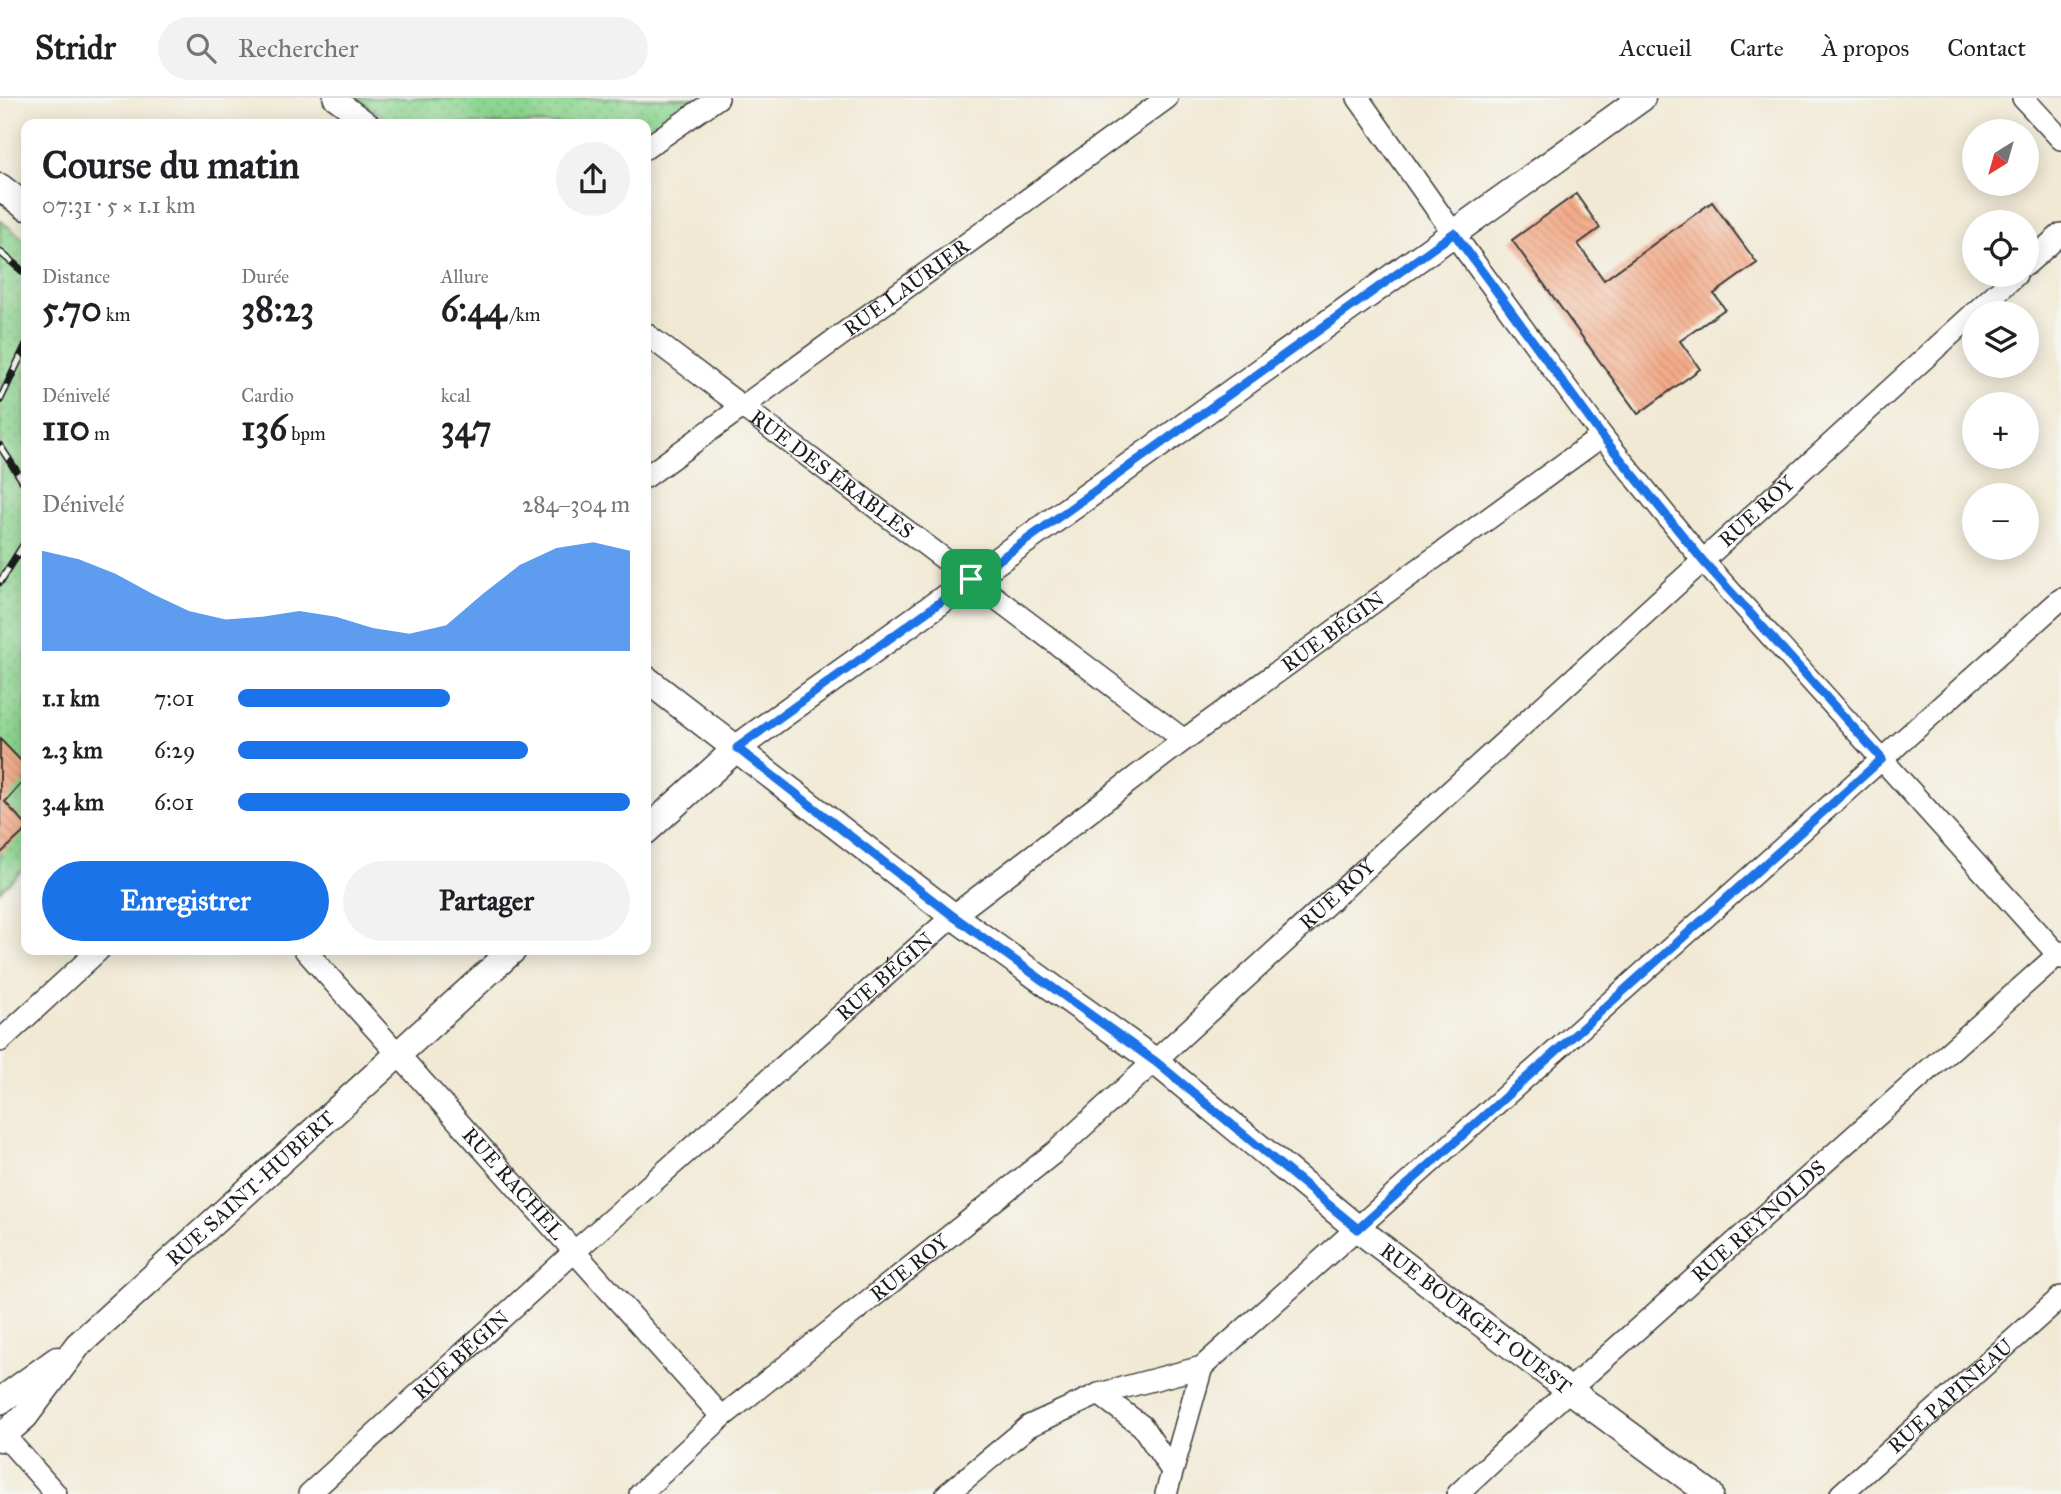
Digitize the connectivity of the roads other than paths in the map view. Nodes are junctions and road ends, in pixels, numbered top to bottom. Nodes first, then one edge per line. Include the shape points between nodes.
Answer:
1 (334, 98) edge
2 (718, 98) edge
3 (1167, 98) edge
4 (1358, 98) edge
5 (1642, 98) edge
6 (2023, 98) edge
7 (362, 119) edge
8 (2061, 139) edge
9 (651, 145) edge
10 (0, 187) edge
11 (21, 203) edge
12 (1454, 233) junction
13 (2061, 234) edge
14 (2039, 253) edge
15 (2003, 287) edge
16 (651, 338) edge
17 (741, 406) junction
18 (1602, 436) junction
19 (651, 473) edge
20 (1703, 561) junction
21 (971, 579) junction
22 (2061, 599) edge
23 (651, 683) edge
24 (1184, 740) junction
25 (737, 748) junction
26 (1882, 759) junction
27 (651, 826) edge
28 (953, 916) junction
29 (94, 955) edge
30 (309, 955) edge
31 (507, 955) edge
32 (2060, 955) edge
33 (0, 1041) edge
34 (398, 1054) junction
35 (1156, 1062) junction
36 (1358, 1229) junction
37 (574, 1252) junction
38 (2061, 1297) edge
39 (78, 1345) junction
40 (1202, 1367) junction
41 (1569, 1390) junction
42 (1099, 1394) junction
43 (0, 1401) edge
44 (722, 1418) junction
45 (1, 1435) edge
46 (1172, 1471) junction
47 (56, 1494) edge
48 (309, 1494) edge
49 (640, 1494) edge
50 (947, 1494) edge
51 (1166, 1494) edge
52 (1458, 1494) edge
53 (1710, 1494) edge
54 (1841, 1494) edge

1 - 7 street
2 - 9 street
3 - 17 street, RUE LAURIER
4 - 12 street
5 - 12 street
6 - 8 street
10 - 11 street
12 - 18 street
12 - 21 street
13 - 14 street
15 - 20 street, RUE ROY
16 - 17 street, RUE DES ÉRABLES
17 - 19 street, RUE LAURIER
17 - 21 street, RUE DES ÉRABLES
18 - 20 street
18 - 24 street, RUE BÉGIN
20 - 26 street
20 - 35 street, RUE ROY
21 - 24 street, RUE DES ÉRABLES
21 - 25 street
22 - 26 street
23 - 25 street, RUE BOURGET OUEST
24 - 28 street, RUE BÉGIN
25 - 27 street
25 - 28 street, RUE BOURGET OUEST
26 - 32 street
26 - 36 street
28 - 35 street, RUE BOURGET OUEST
28 - 37 street, RUE BÉGIN
29 - 33 street
30 - 34 street, RUE RACHEL
31 - 34 street, RUE SAINT-HUBERT
32 - 41 street, RUE REYNOLDS
34 - 37 street, RUE RACHEL
34 - 39 street, RUE SAINT-HUBERT
35 - 36 street, RUE BOURGET OUEST
35 - 44 street, RUE ROY via 1055,1152
36 - 40 street
36 - 41 street, RUE BOURGET OUEST
37 - 44 street, RUE RACHEL
37 - 48 street, RUE BÉGIN
38 - 54 street, RUE PAPINEAU
39 - 43 street
39 - 45 street, RUE SAINT-HUBERT via 25,1416
40 - 42 street
40 - 46 street
41 - 52 street, RUE REYNOLDS
41 - 53 street, RUE BOURGET OUEST
42 - 46 street via 1142,1426
42 - 50 street via 1029,1426
44 - 49 street, RUE ROY
45 - 47 street
46 - 51 street

